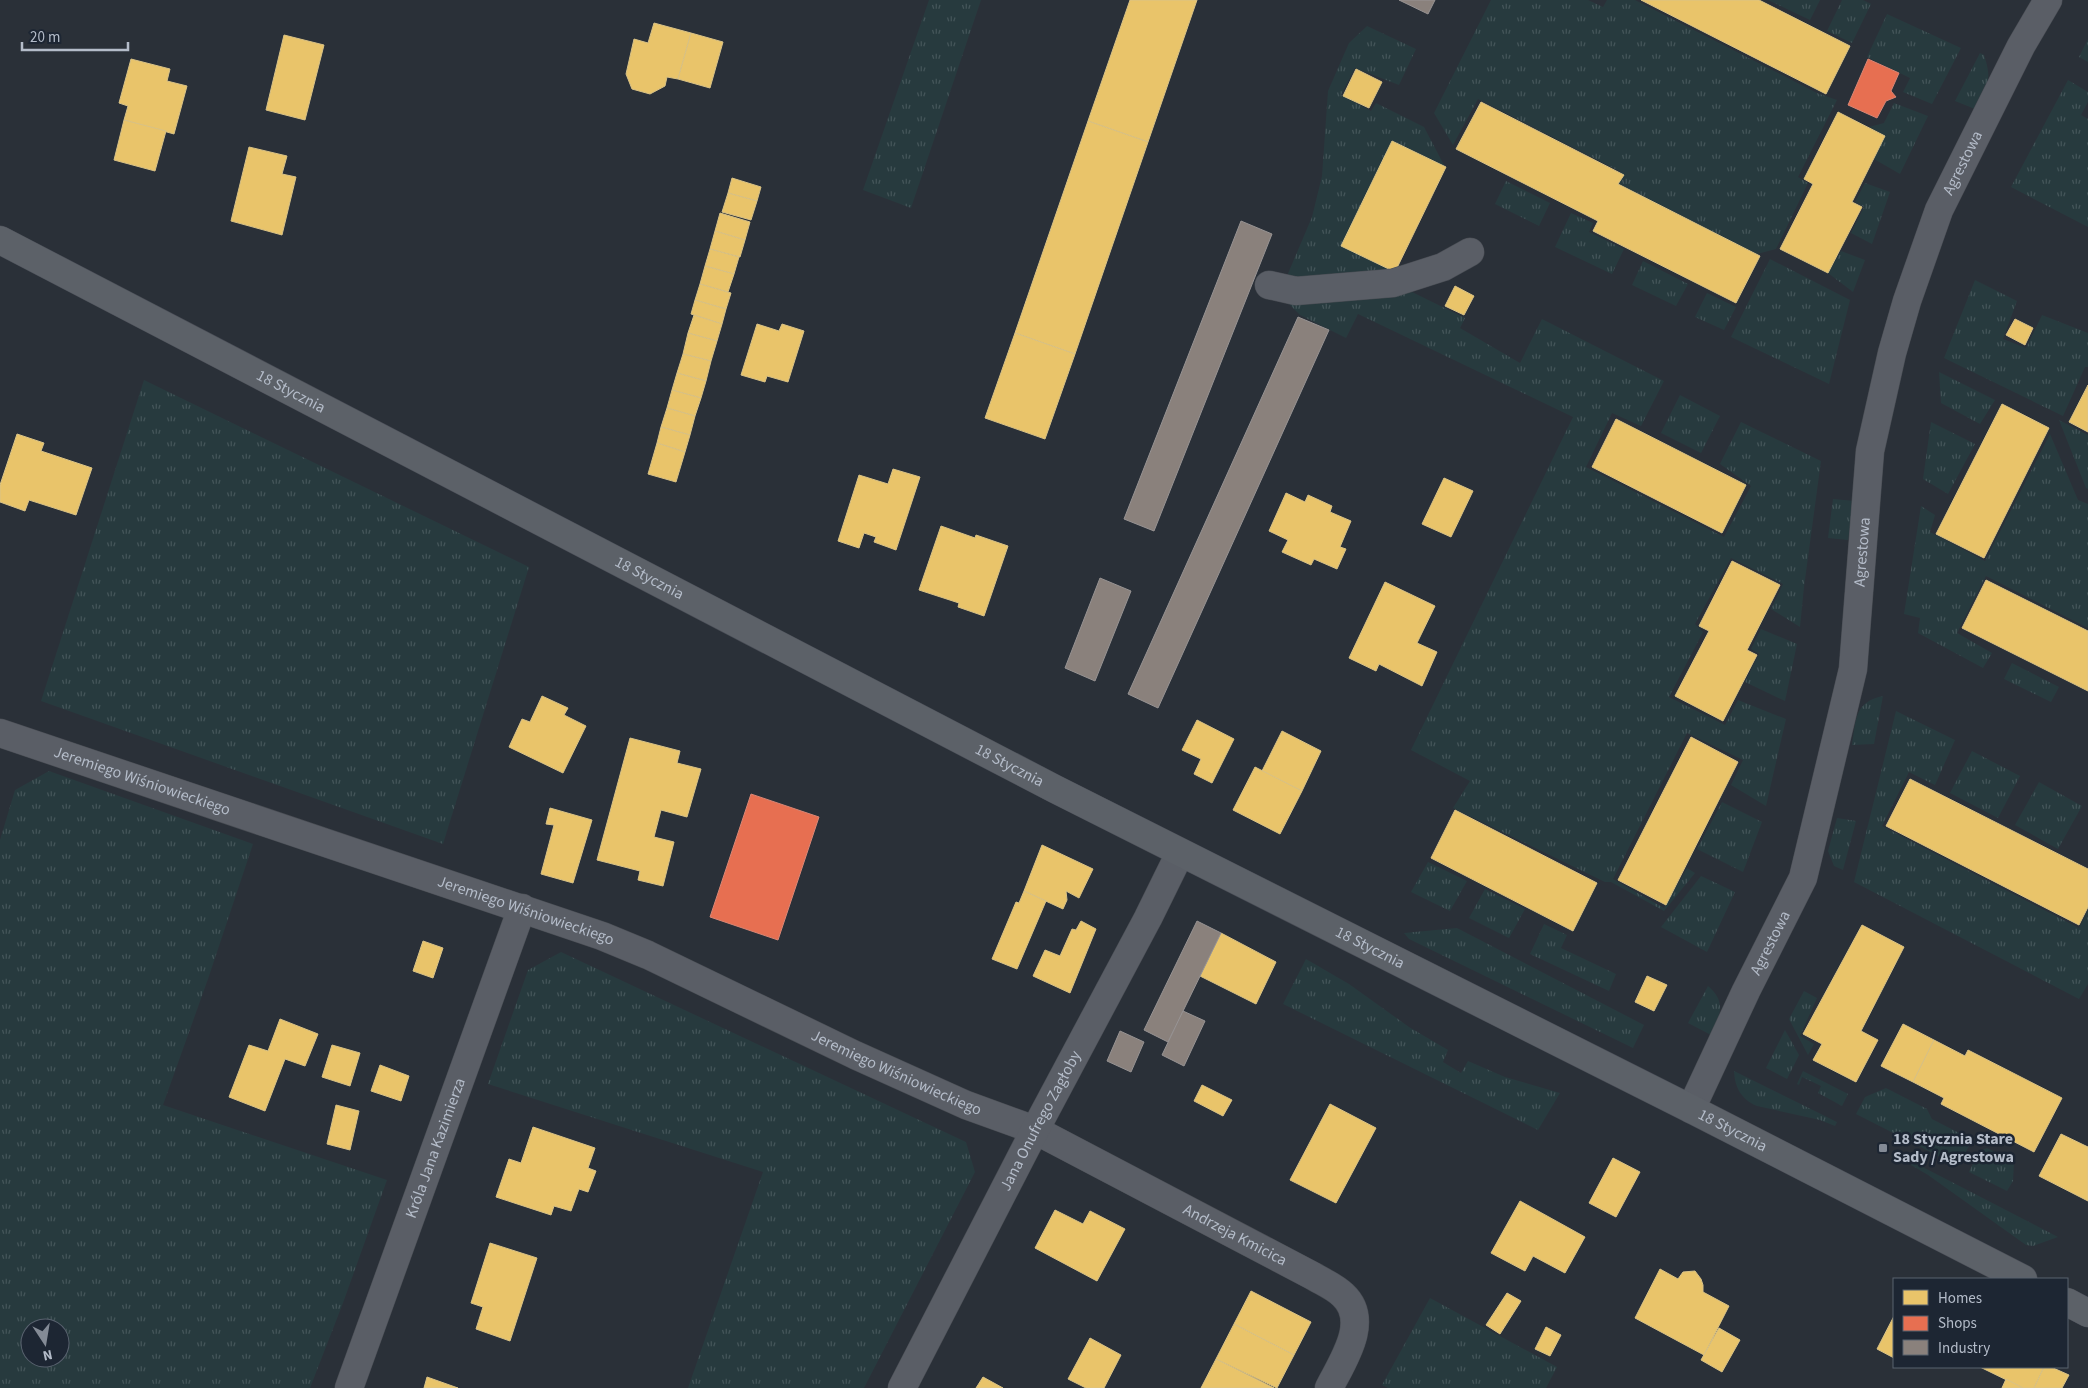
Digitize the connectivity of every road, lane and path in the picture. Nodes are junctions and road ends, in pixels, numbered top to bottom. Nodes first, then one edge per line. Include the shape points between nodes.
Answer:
1 (2048, 0) edge
2 (0, 240) edge
3 (1470, 252) dead end
4 (1269, 285) dead end
5 (1, 737) edge
6 (1180, 853) junction
7 (522, 908) junction
8 (1691, 1109) junction
9 (1035, 1130) junction
10 (2021, 1278) edge
11 (2068, 1303) edge
12 (2088, 1313) edge
13 (349, 1388) edge
14 (902, 1388) edge
15 (1329, 1388) edge

1 - 8 street, Agrestowa via 2021,46 1939,210 1907,301 1870,451 1853,669 1803,878
2 - 6 main road, 18 Stycznia
3 - 4 street via 1442,267 1394,283 1296,291
5 - 7 street, Jeremiego Wiśniowieckiego
6 - 8 main road, 18 Stycznia
6 - 9 street, Jana Onufrego Zagłoby
7 - 9 street, Jeremiego Wiśniowieckiego via 648,955 966,1106
7 - 13 street, Króla Jana Kazimierza
8 - 10 main road, 18 Stycznia
9 - 14 street, Jana Onufrego Zagłoby
9 - 15 street, Andrzeja Kmicica via 1313,1276 1343,1295 1351,1305 1355,1320 1353,1336
11 - 12 main road

